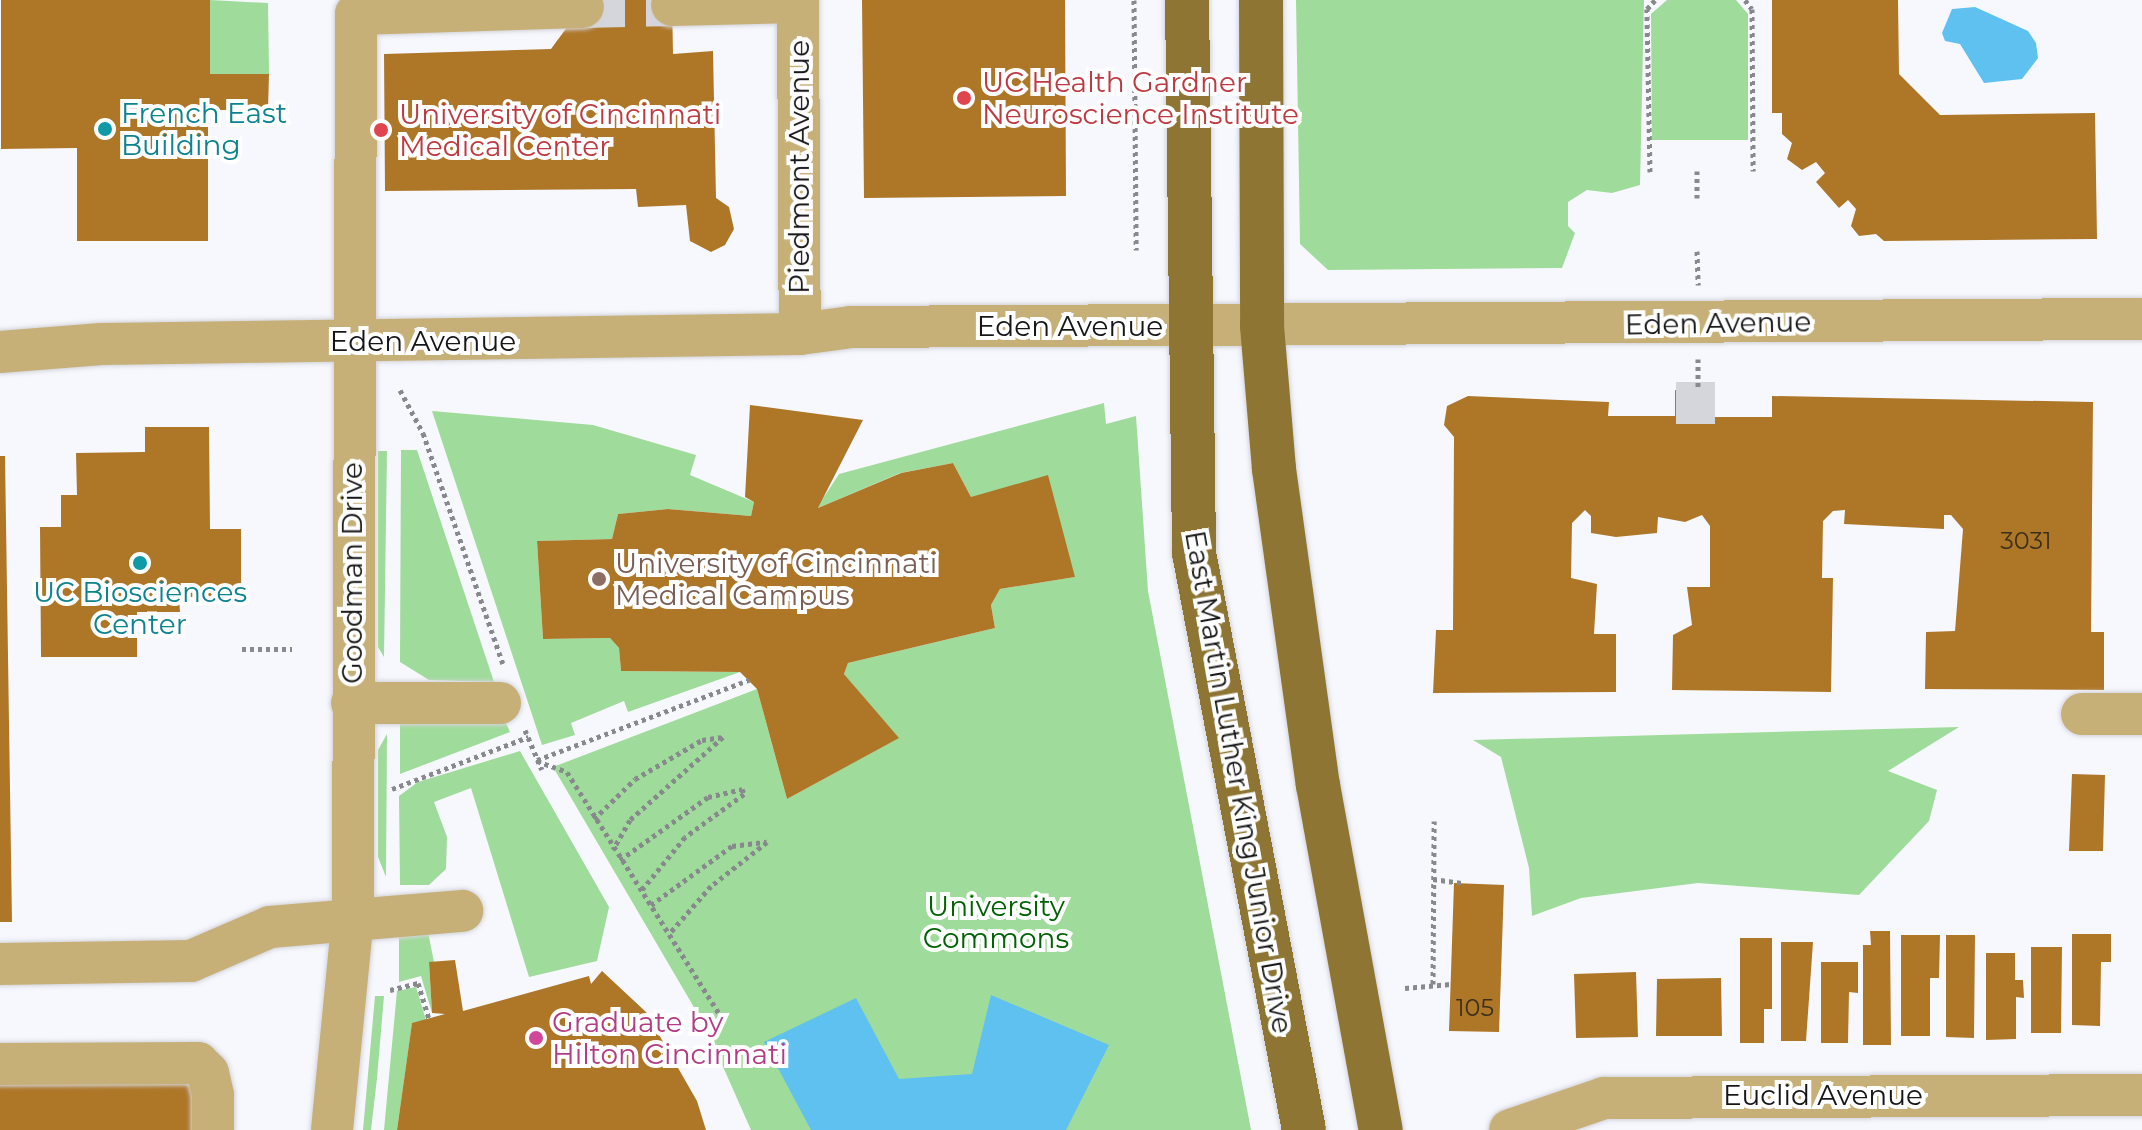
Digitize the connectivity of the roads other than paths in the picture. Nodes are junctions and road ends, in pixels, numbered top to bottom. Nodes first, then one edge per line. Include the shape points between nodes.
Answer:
1 (1187, 0) edge
2 (1261, 0) edge
3 (798, 1) edge
4 (672, 5) dead end
5 (583, 7) dead end
6 (2142, 319) edge
7 (1187, 326) junction
8 (1262, 326) junction
9 (800, 334) junction
10 (354, 339) junction
11 (0, 352) edge
12 (510, 701) road end
13 (352, 703) junction
14 (2082, 714) dead end
15 (2142, 714) edge
16 (462, 911) dead end
17 (353, 917) junction
18 (0, 964) edge
19 (0, 1064) edge
20 (2142, 1095) edge
21 (213, 1130) edge
22 (332, 1130) edge
23 (1304, 1130) edge
24 (1381, 1130) edge
25 (1510, 1130) edge

1 - 7 main road, East Martin Luther King Junior Drive
2 - 8 main road
3 - 4 street
3 - 9 street, Piedmont Avenue
5 - 10 street, Goodman Drive via 356,14
6 - 8 street, Eden Avenue
7 - 8 street, Eden Avenue
7 - 9 street, Eden Avenue via 851,327
7 - 23 main road, East Martin Luther King Junior Drive via 1194,553
8 - 24 main road via 1274,469 1316,772
9 - 10 street, Eden Avenue
10 - 11 street, Eden Avenue via 102,344
10 - 13 street, Goodman Drive
12 - 13 street
13 - 17 street, Goodman Drive
14 - 15 street
16 - 17 street
17 - 18 street via 270,927 191,961
17 - 22 street, Goodman Drive
19 - 21 street via 198,1063 208,1073 213,1095
20 - 25 street, Euclid Avenue via 1604,1098

